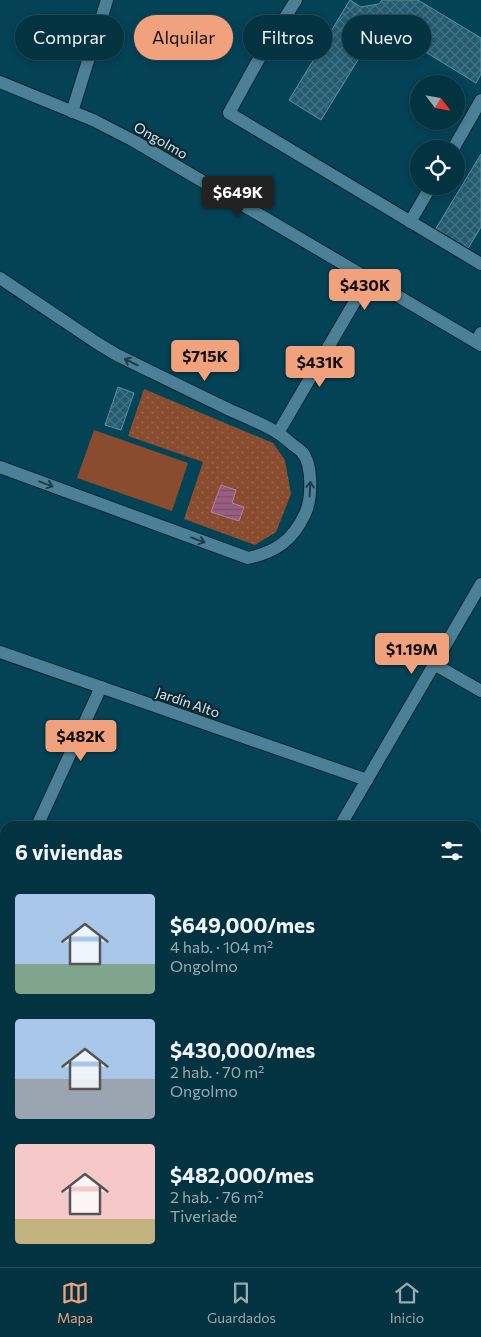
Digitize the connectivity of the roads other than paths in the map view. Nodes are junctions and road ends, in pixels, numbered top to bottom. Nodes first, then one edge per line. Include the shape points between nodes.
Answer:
1 (107, 0) edge
2 (296, 0) edge
3 (0, 82) edge
4 (481, 100) edge
5 (72, 112) junction
6 (458, 140) edge
7 (426, 195) edge
8 (410, 222) junction
9 (481, 264) edge
10 (0, 278) edge
11 (368, 278) junction
12 (479, 340) edge
13 (278, 433) junction
14 (0, 467) edge
15 (481, 584) edge
16 (0, 652) edge
17 (434, 664) junction
18 (101, 687) junction
19 (481, 691) edge
20 (366, 780) junction
21 (39, 821) edge
22 (343, 821) edge

1 - 5 street
2 - 8 street via 229,113
3 - 5 street, Ongolmo
4 - 6 street
5 - 11 street, Ongolmo via 134,141
7 - 8 street
8 - 9 street
13 -> 10 street via 117,355
11 - 12 street, Ongolmo
11 - 13 street
14 -> 13 street via 248,558 261,556 284,543 294,534 307,510 311,480 303,452
15 - 17 street
16 - 18 street, Jardín Alto
17 - 19 street
17 - 20 street
18 - 20 street, Jardín Alto
18 - 21 street
20 - 22 street

